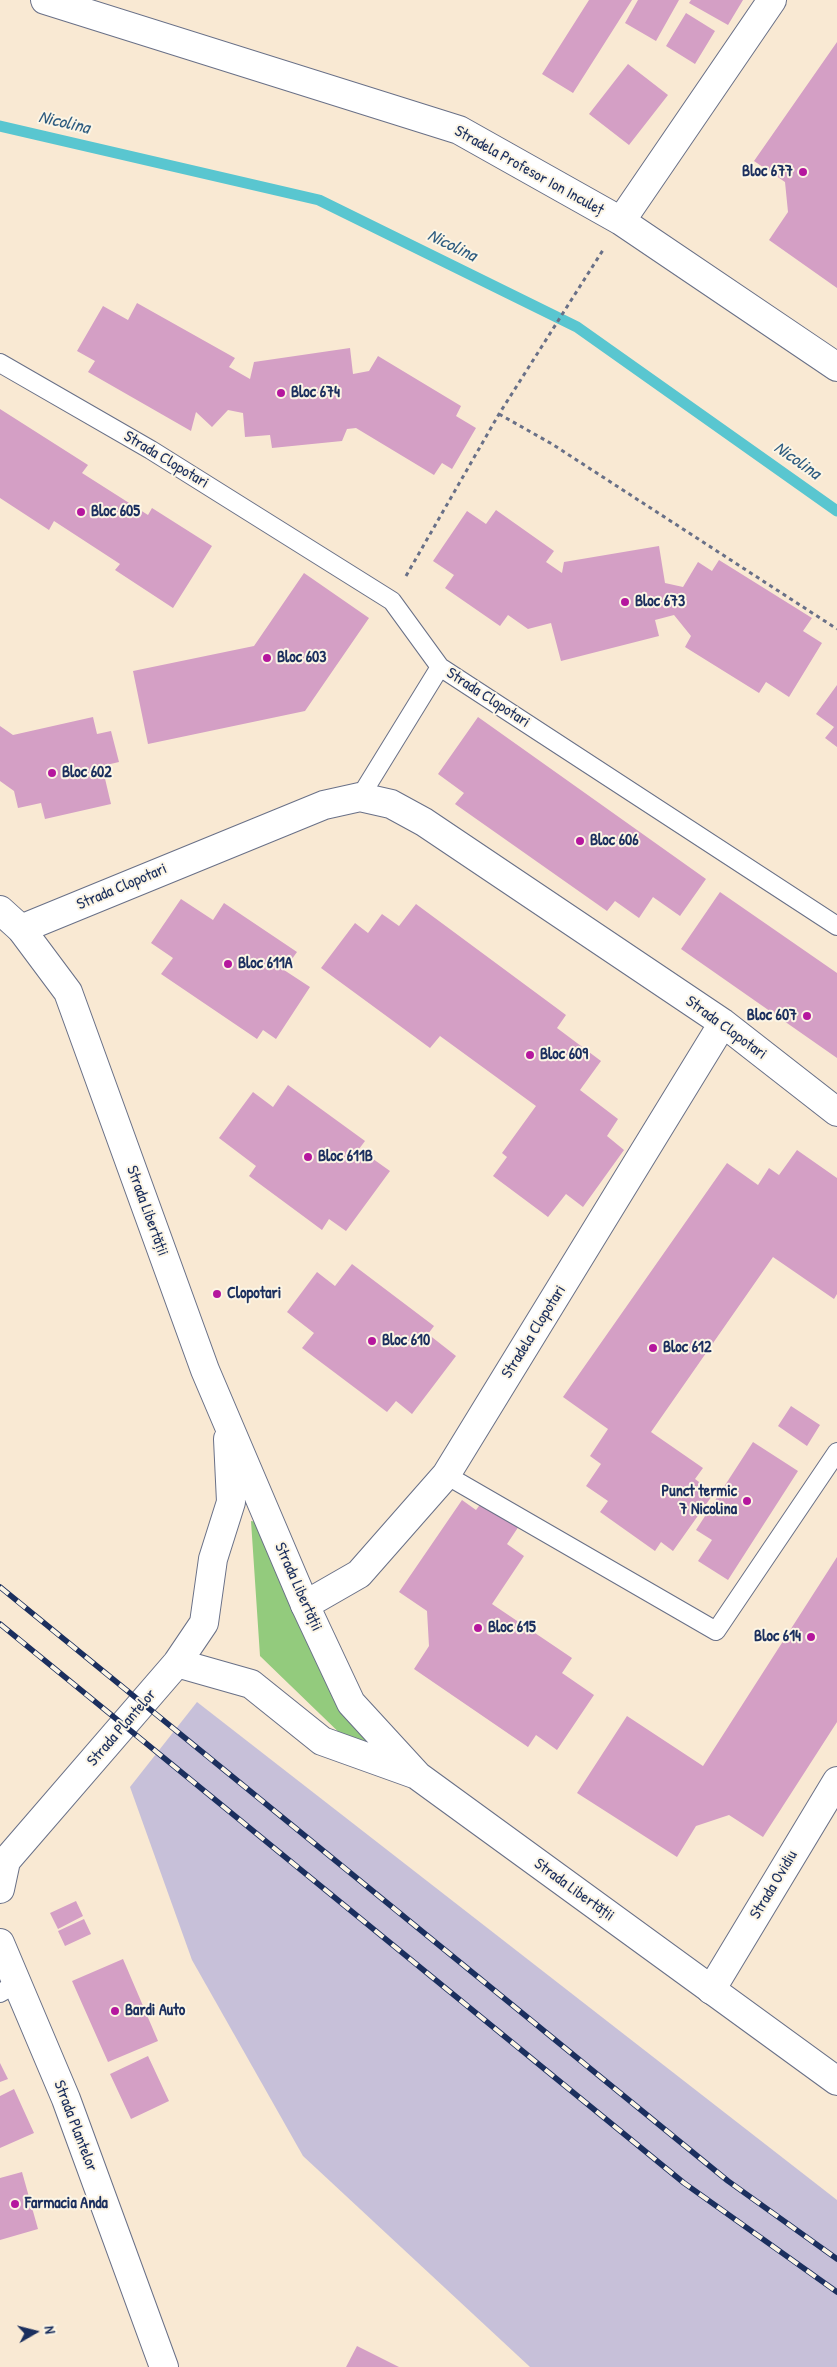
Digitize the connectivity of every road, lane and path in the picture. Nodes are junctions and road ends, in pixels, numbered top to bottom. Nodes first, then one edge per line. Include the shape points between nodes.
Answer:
1 (45, 0) edge
2 (772, 0) edge
3 (622, 221) junction
4 (0, 363) edge
5 (837, 367) edge
6 (499, 414) junction
7 (392, 601) junction
8 (837, 630) edge
9 (440, 667) junction
10 (360, 797) junction
11 (0, 910) edge
12 (837, 926) edge
13 (21, 929) junction
14 (724, 1023) junction
15 (837, 1112) edge
16 (227, 1420) junction
17 (837, 1452) edge
18 (446, 1475) junction
19 (305, 1605) junction
20 (177, 1663) junction
21 (418, 1776) junction
22 (837, 1781) edge
23 (3, 1860) edge
24 (0, 1889) edge
25 (0, 1944) edge
26 (8, 1989) edge
27 (711, 1990) junction
28 (837, 2081) edge
29 (168, 2363) edge

1 - 3 street, Stradela Profesor Ion Inculeț via 459,130
2 - 3 street
3 - 5 street, Stradela Profesor Ion Inculeț
3 - 6 path
4 - 7 lane, Strada Clopotari via 151,450
6 - 7 path
6 - 8 path via 552,444
7 - 9 lane, Strada Clopotari
9 - 10 lane
9 - 12 lane, Strada Clopotari
10 - 13 street, Strada Clopotari via 324,805 271,824
10 - 14 street, Strada Clopotari via 391,804 424,822
11 - 13 street, Strada Libertății
13 - 16 street, Strada Libertății via 68,992 179,1300
14 - 15 street, Strada Clopotari
14 - 18 street, Stradela Clopotari
16 - 19 street, Strada Libertății
16 - 20 street, Strada Plantelor via 231,1502 213,1559 204,1623
17 - 18 lane via 716,1631
18 - 19 street, Stradela Clopotari via 359,1574
19 - 21 street, Strada Libertății via 351,1703
20 - 21 street via 252,1684 322,1741
20 - 23 street, Strada Plantelor
21 - 27 street, Strada Libertății
22 - 27 street, Strada Ovidiu
23 - 24 street, Strada Plantelor
25 - 26 street, Strada Plantelor
26 - 29 street, Strada Plantelor via 66,2099
27 - 28 street, Strada Libertății

